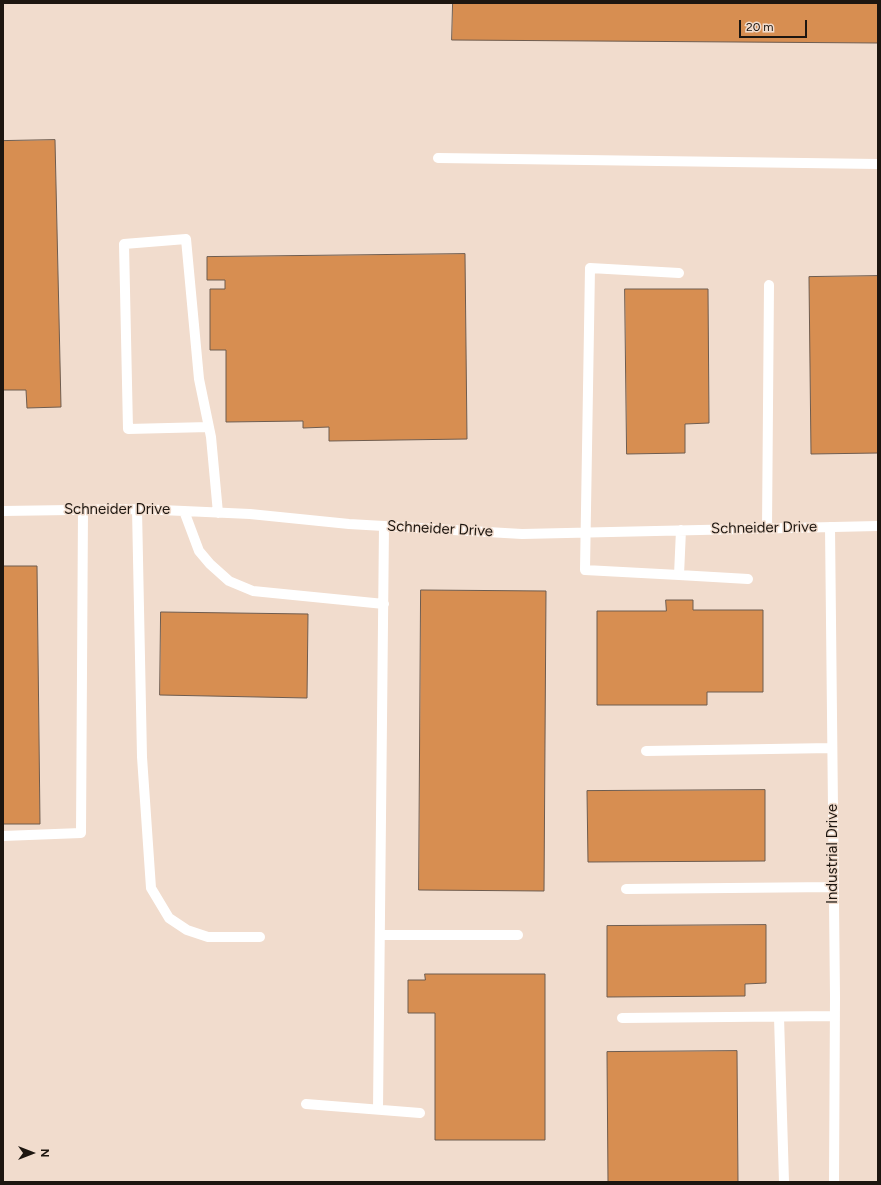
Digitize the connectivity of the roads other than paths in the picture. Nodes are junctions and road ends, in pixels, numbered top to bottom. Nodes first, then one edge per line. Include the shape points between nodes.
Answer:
1 (438, 158) dead end
2 (878, 164) edge
3 (679, 274) dead end
4 (769, 285) dead end
5 (209, 427) junction
6 (137, 509) junction
7 (3, 510) edge
8 (83, 510) junction
9 (184, 511) junction
10 (218, 513) junction
11 (384, 526) junction
12 (878, 526) edge
13 (830, 527) junction
14 (768, 528) junction
15 (680, 530) junction
16 (586, 532) junction
17 (679, 575) junction
18 (748, 579) dead end
19 (384, 604) junction
20 (832, 748) junction
21 (646, 751) dead end
22 (3, 836) edge
23 (834, 887) junction
24 (626, 889) dead end
25 (380, 935) junction
26 (518, 935) dead end
27 (260, 937) dead end
28 (779, 1016) junction
29 (835, 1016) junction
30 (622, 1018) dead end
31 (306, 1104) dead end
32 (378, 1109) junction
33 (420, 1113) dead end
34 (784, 1182) edge
35 (834, 1182) edge

1 - 2 lane
3 - 16 lane via 590,268
4 - 14 lane
5 - 5 lane via 128,429 124,244 186,239 199,380
5 - 10 lane
6 - 8 lane, Schneider Drive
6 - 9 lane, Schneider Drive
6 - 27 lane via 142,757 151,888 169,918 187,930 208,937
7 - 8 lane, Schneider Drive
8 - 22 lane via 81,833
9 - 10 lane, Schneider Drive
9 - 19 lane via 199,551 229,581 253,591
10 - 11 lane, Schneider Drive
11 - 16 lane, Schneider Drive via 522,534
11 - 19 lane
12 - 13 lane, Schneider Drive
13 - 14 lane, Schneider Drive
13 - 20 lane, Industrial Drive
14 - 15 lane, Schneider Drive
15 - 16 lane, Schneider Drive
15 - 17 lane
16 - 17 lane via 584,570
17 - 18 lane
19 - 25 lane
20 - 21 lane
20 - 23 lane, Industrial Drive
23 - 24 lane
23 - 29 lane, Industrial Drive
25 - 26 lane
25 - 32 lane
28 - 29 lane
28 - 30 lane
28 - 34 lane
29 - 35 lane, Industrial Drive
31 - 32 lane
32 - 33 lane

